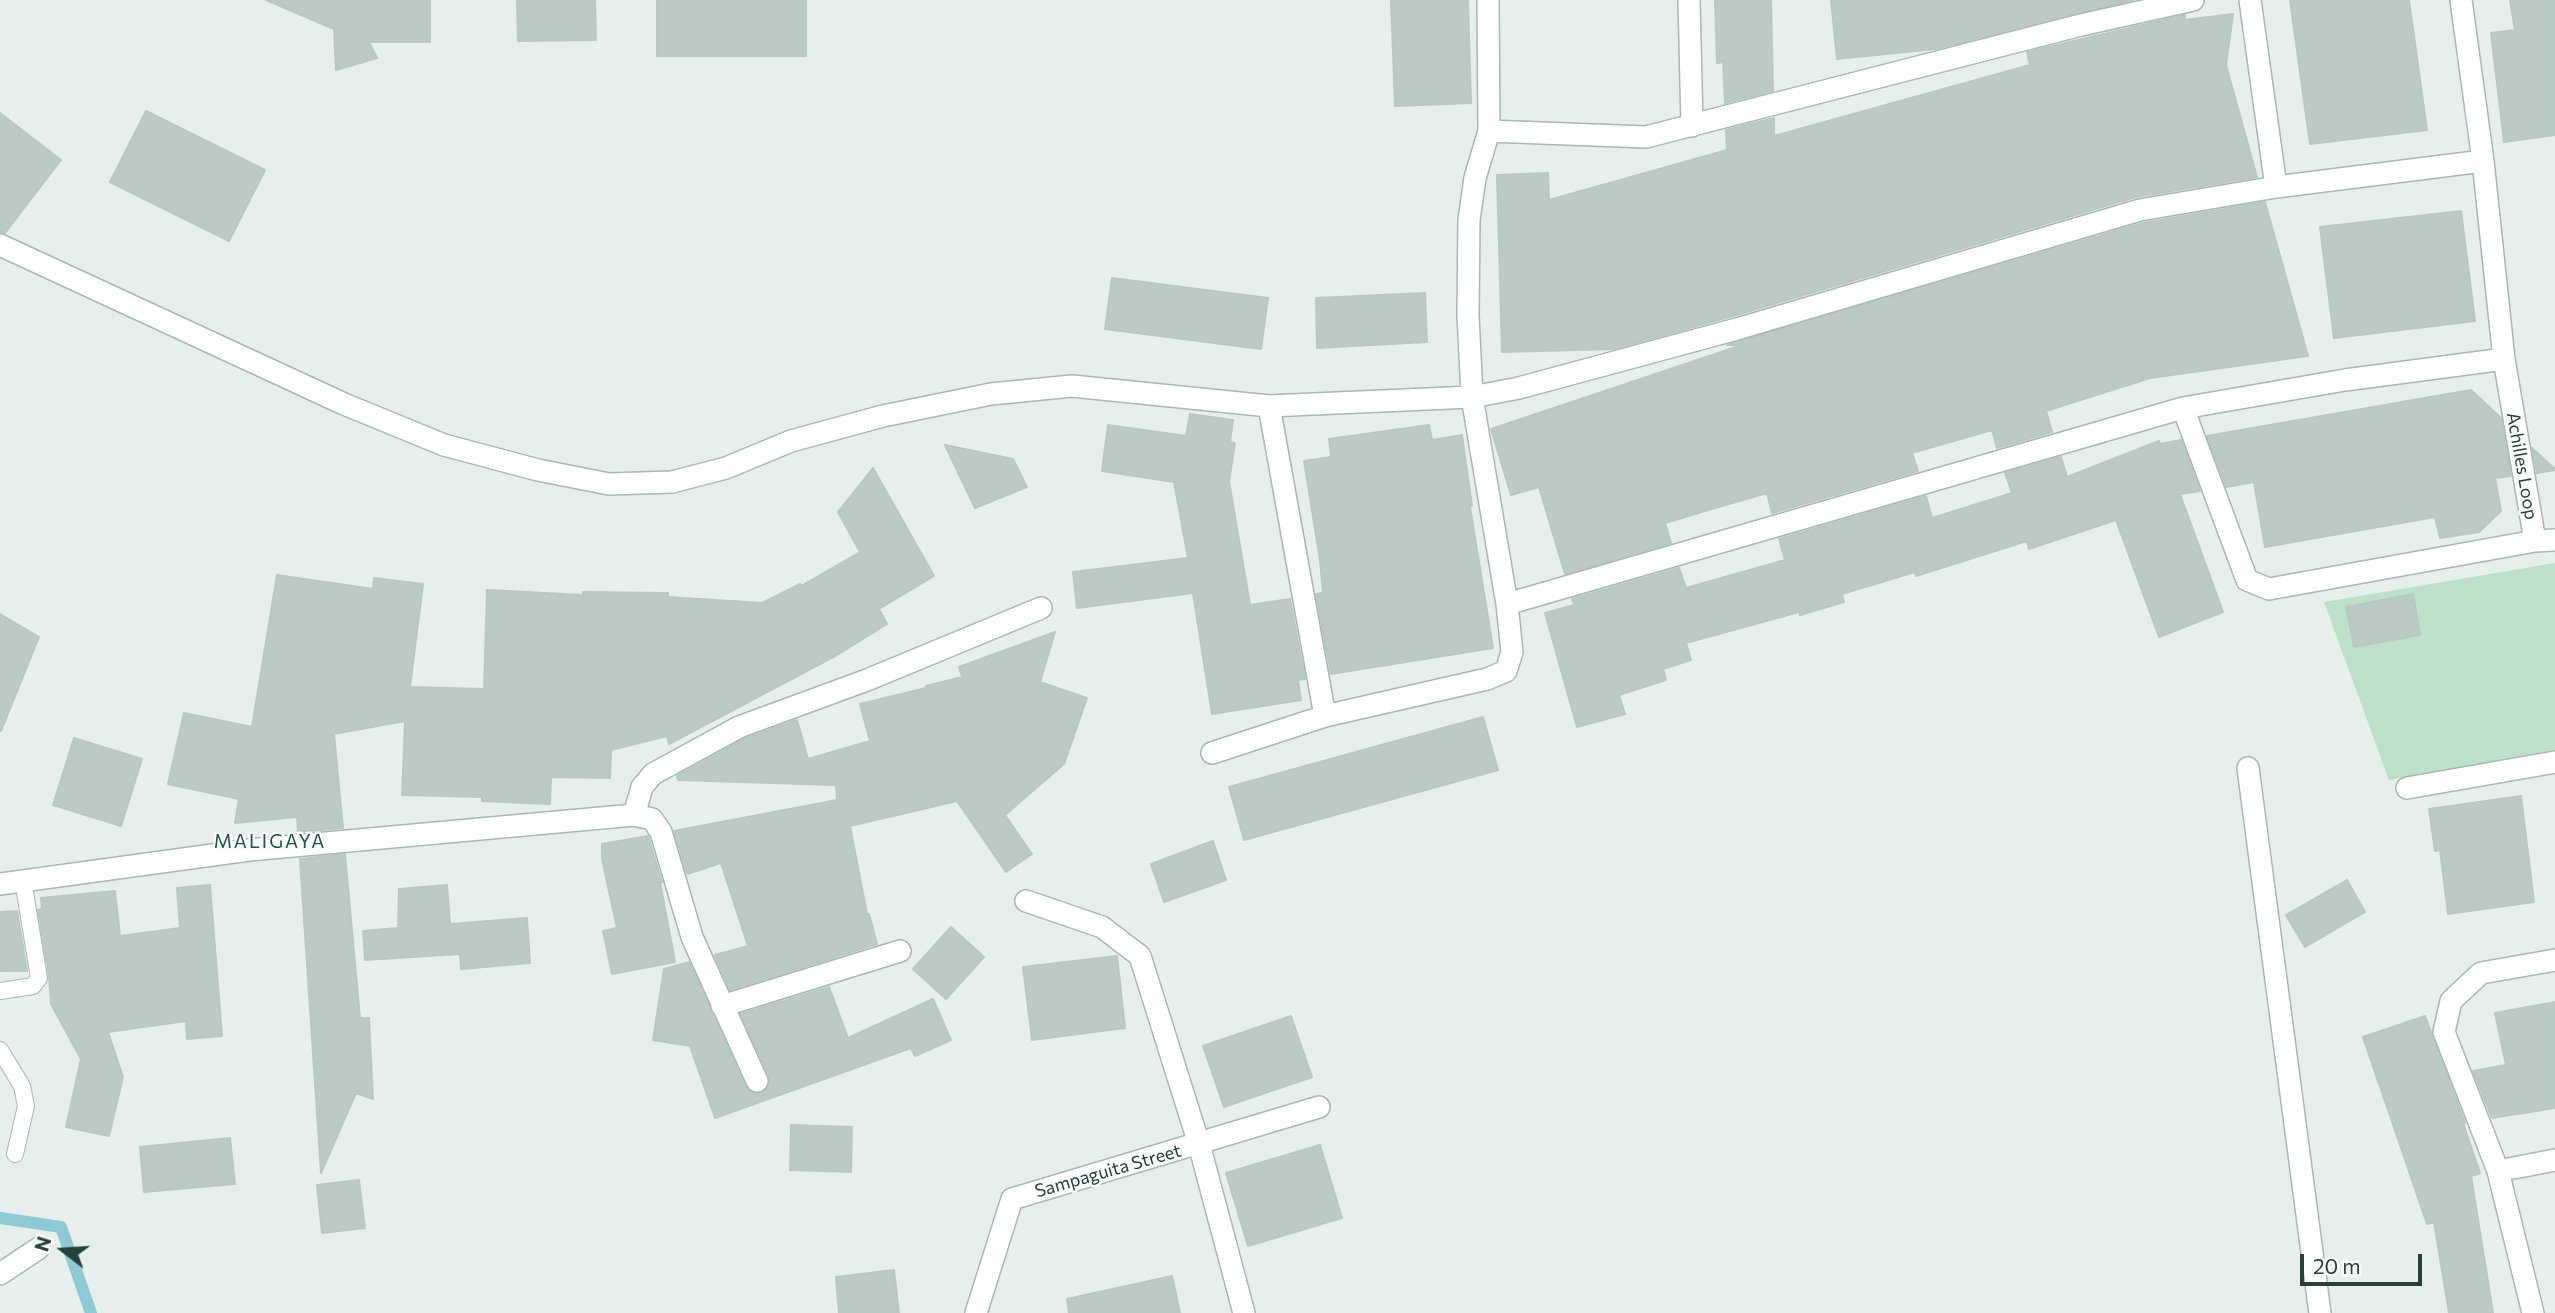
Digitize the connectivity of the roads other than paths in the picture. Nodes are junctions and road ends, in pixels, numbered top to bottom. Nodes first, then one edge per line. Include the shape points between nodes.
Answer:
1 (1488, 0) edge
2 (1689, 0) edge
3 (2193, 0) edge
4 (2250, 0) edge
5 (2460, 0) edge
6 (1692, 126) junction
7 (1489, 131) junction
8 (2483, 161) junction
9 (2276, 187) junction
10 (0, 245) edge
11 (2504, 359) junction
12 (1472, 397) junction
13 (1269, 406) junction
14 (2183, 408) junction
15 (2545, 541) edge
16 (1507, 604) junction
17 (1041, 608) dead end
18 (1325, 716) junction
19 (1212, 752) dead end
20 (2555, 762) edge
21 (2248, 768) dead end
22 (2407, 788) dead end
23 (634, 815) junction
24 (23, 880) junction
25 (0, 884) edge
26 (1027, 901) dead end
27 (900, 951) dead end
28 (2555, 960) edge
29 (0, 991) edge
30 (722, 1006) junction
31 (0, 1050) edge
32 (757, 1081) dead end
33 (1319, 1107) dead end
34 (1199, 1144) junction
35 (15, 1154) dead end
36 (2555, 1160) edge
37 (2498, 1171) junction
38 (38, 1248) dead end
39 (0, 1275) edge
40 (976, 1313) edge
41 (1244, 1313) edge
42 (2320, 1313) edge
43 (2533, 1313) edge

1 - 7 street
2 - 6 street
3 - 6 street
4 - 9 street
5 - 8 street, Achilles Loop
6 - 7 street via 1646,137
7 - 12 street via 1469,220
8 - 9 street
8 - 11 street, Achilles Loop
9 - 12 street via 2140,210 1737,329
10 - 13 street via 344,404 444,445 610,484 672,482 726,468 804,437 991,394 1072,387
11 - 14 street
11 - 15 street, Achilles Loop
12 - 13 street
12 - 16 street
13 - 18 street
14 - 15 street, Achilles Loop via 2247,580 2269,589
14 - 16 street
16 - 18 street via 1512,652 1506,671
17 - 23 street via 739,727 653,774 642,787
18 - 19 street
20 - 22 street
21 - 42 street
23 - 24 street via 250,850
23 - 30 street via 652,820 660,832 692,937
24 - 25 street
24 - 29 lane via 39,978 33,986
26 - 34 street via 1102,927 1140,956
27 - 30 street
28 - 37 street via 2481,973 2451,1002 2444,1032
30 - 32 street
31 - 35 lane via 22,1086 26,1106
33 - 34 street
34 - 40 street, Sampaguita Street via 1012,1199
34 - 41 street
36 - 37 street
37 - 43 street
38 - 39 street

